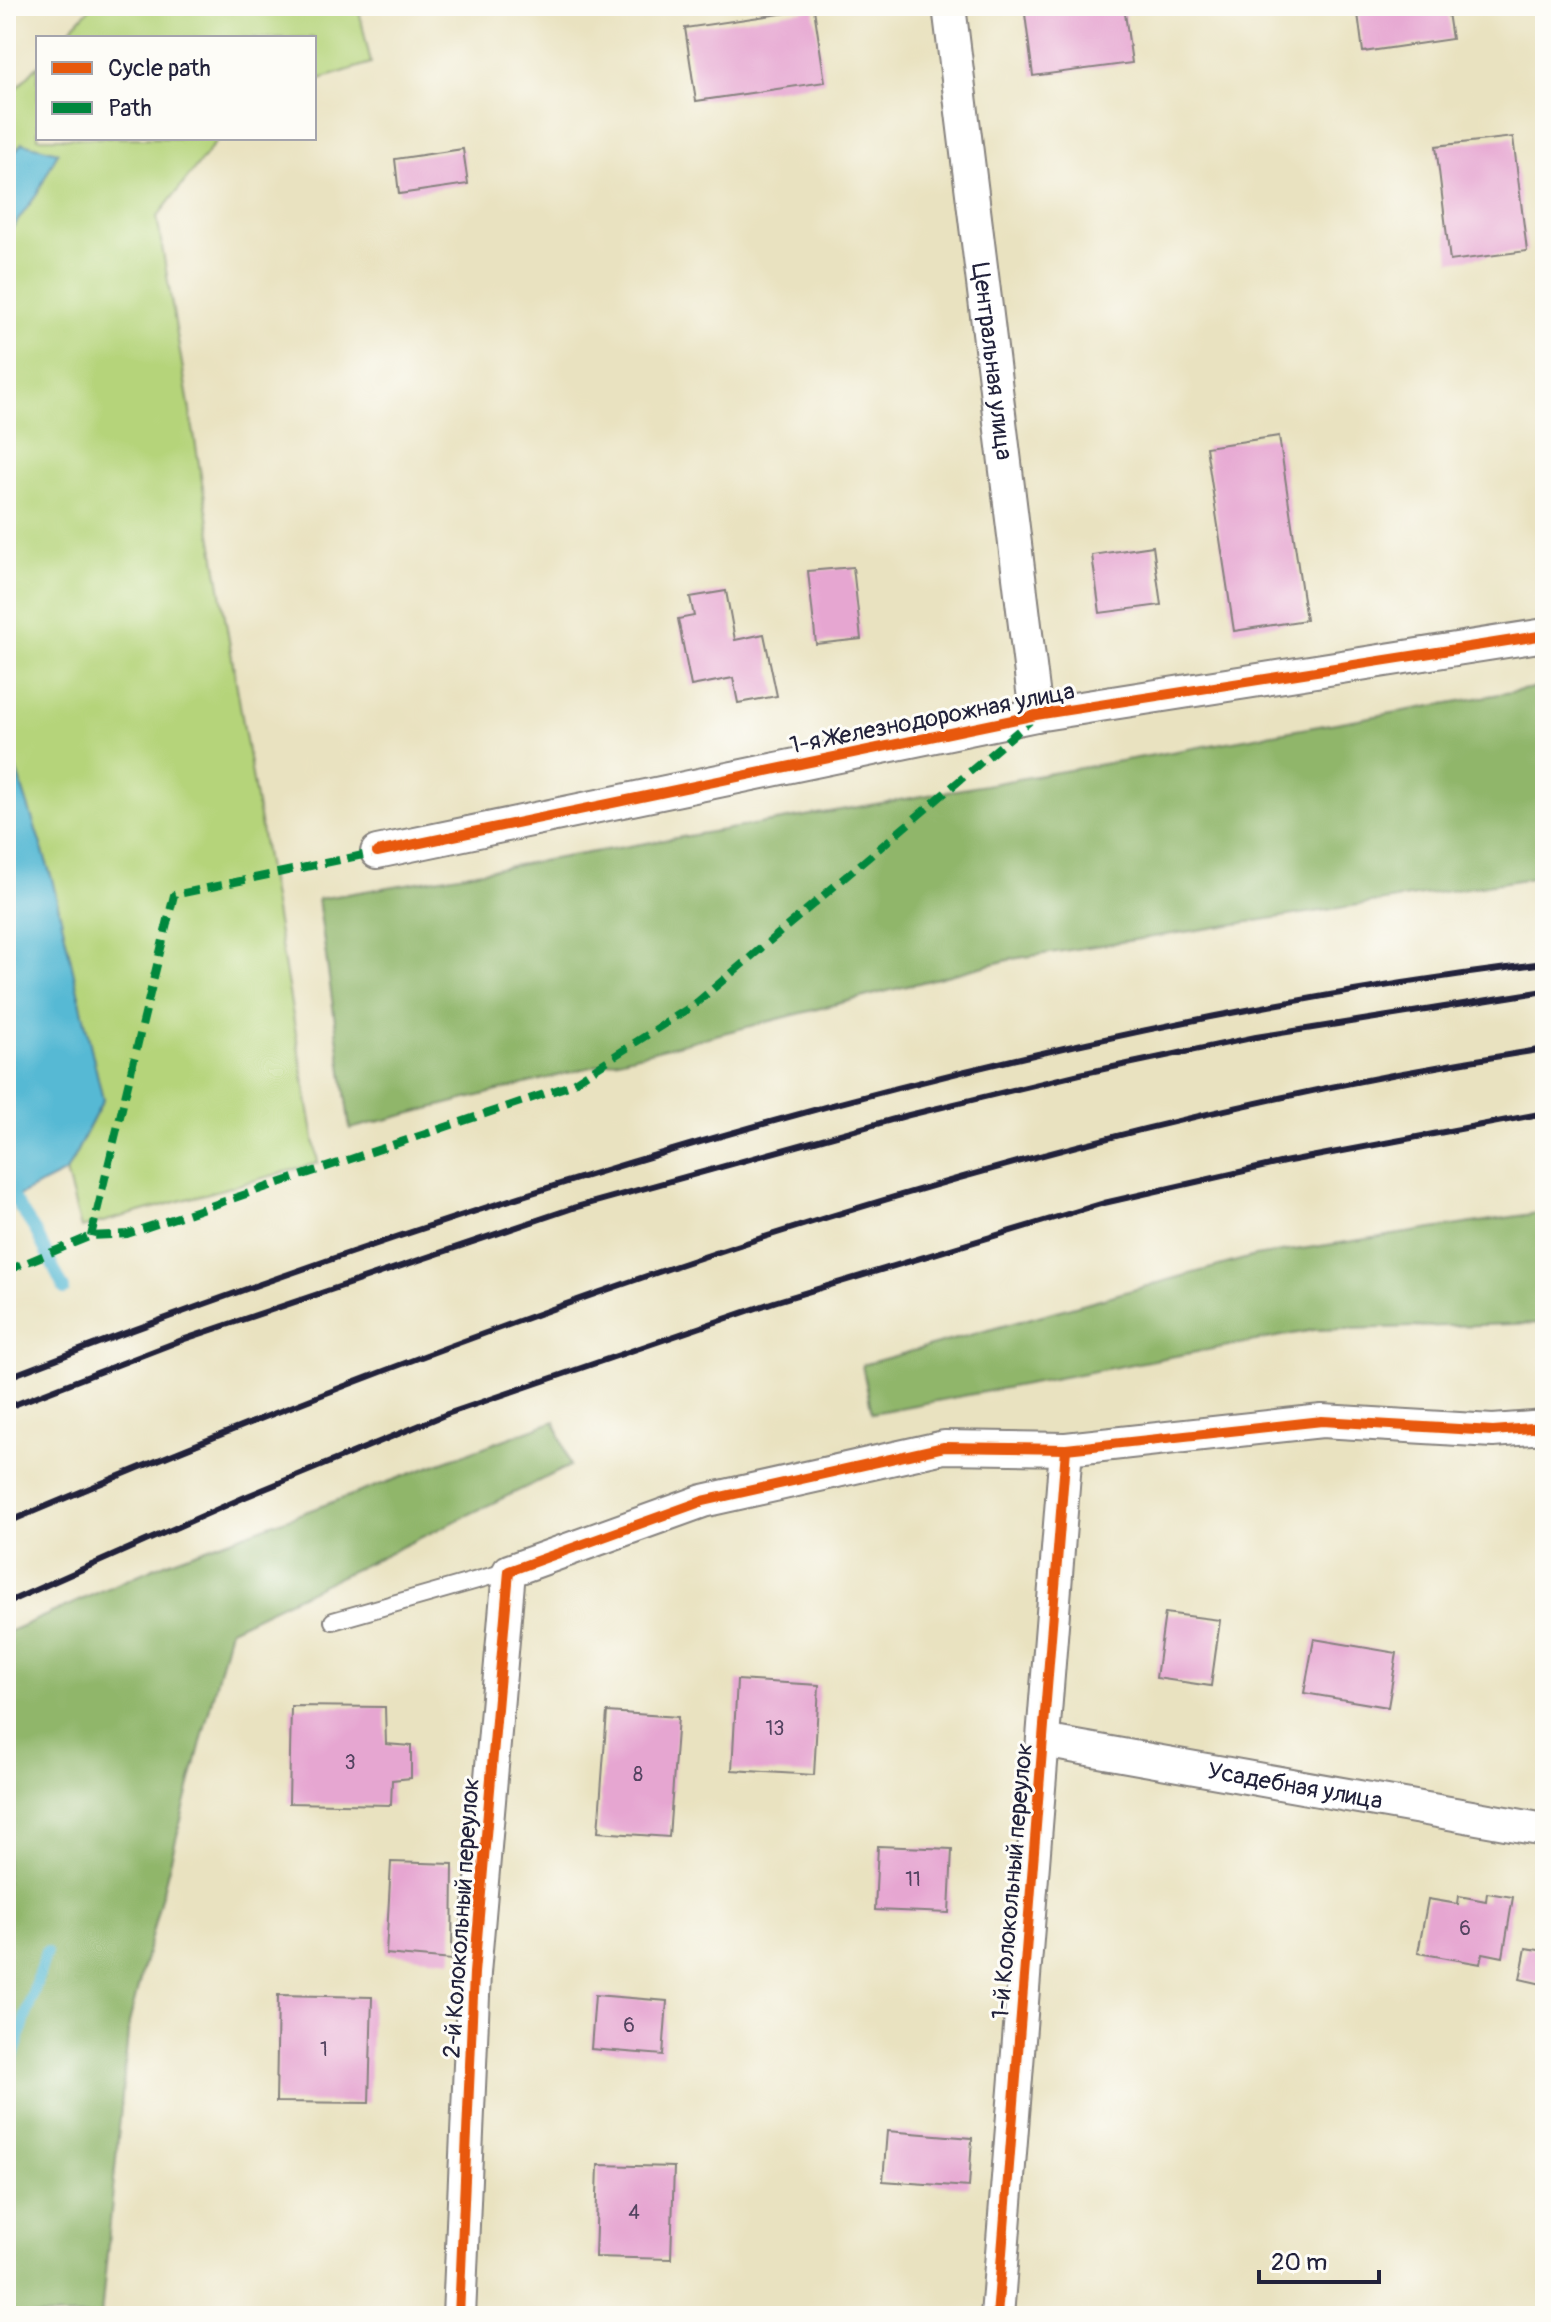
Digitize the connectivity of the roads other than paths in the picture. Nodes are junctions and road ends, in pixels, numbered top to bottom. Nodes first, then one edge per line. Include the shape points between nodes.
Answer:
1 (949, 6) edge
2 (1545, 635) edge
3 (1036, 715) junction
4 (377, 852) dead end
5 (1545, 1427) edge
6 (1066, 1449) junction
7 (509, 1571) junction
8 (333, 1621) dead end
9 (1043, 1741) junction
10 (1545, 1830) edge
11 (459, 2316) edge
12 (997, 2316) edge

1 - 3 street, Центральная улица
2 - 3 street, 1-я Железнодорожная улица
3 - 4 street, 1-я Железнодорожная улица
5 - 6 street via 1493,1431 1322,1421
6 - 7 street via 944,1447 703,1501
6 - 9 street, 1-й Колокольный переулок
7 - 8 lane
7 - 11 street, 2-й Колокольный переулок via 474,1973
9 - 10 street, Усадебная улица
9 - 12 street, 1-й Колокольный переулок

